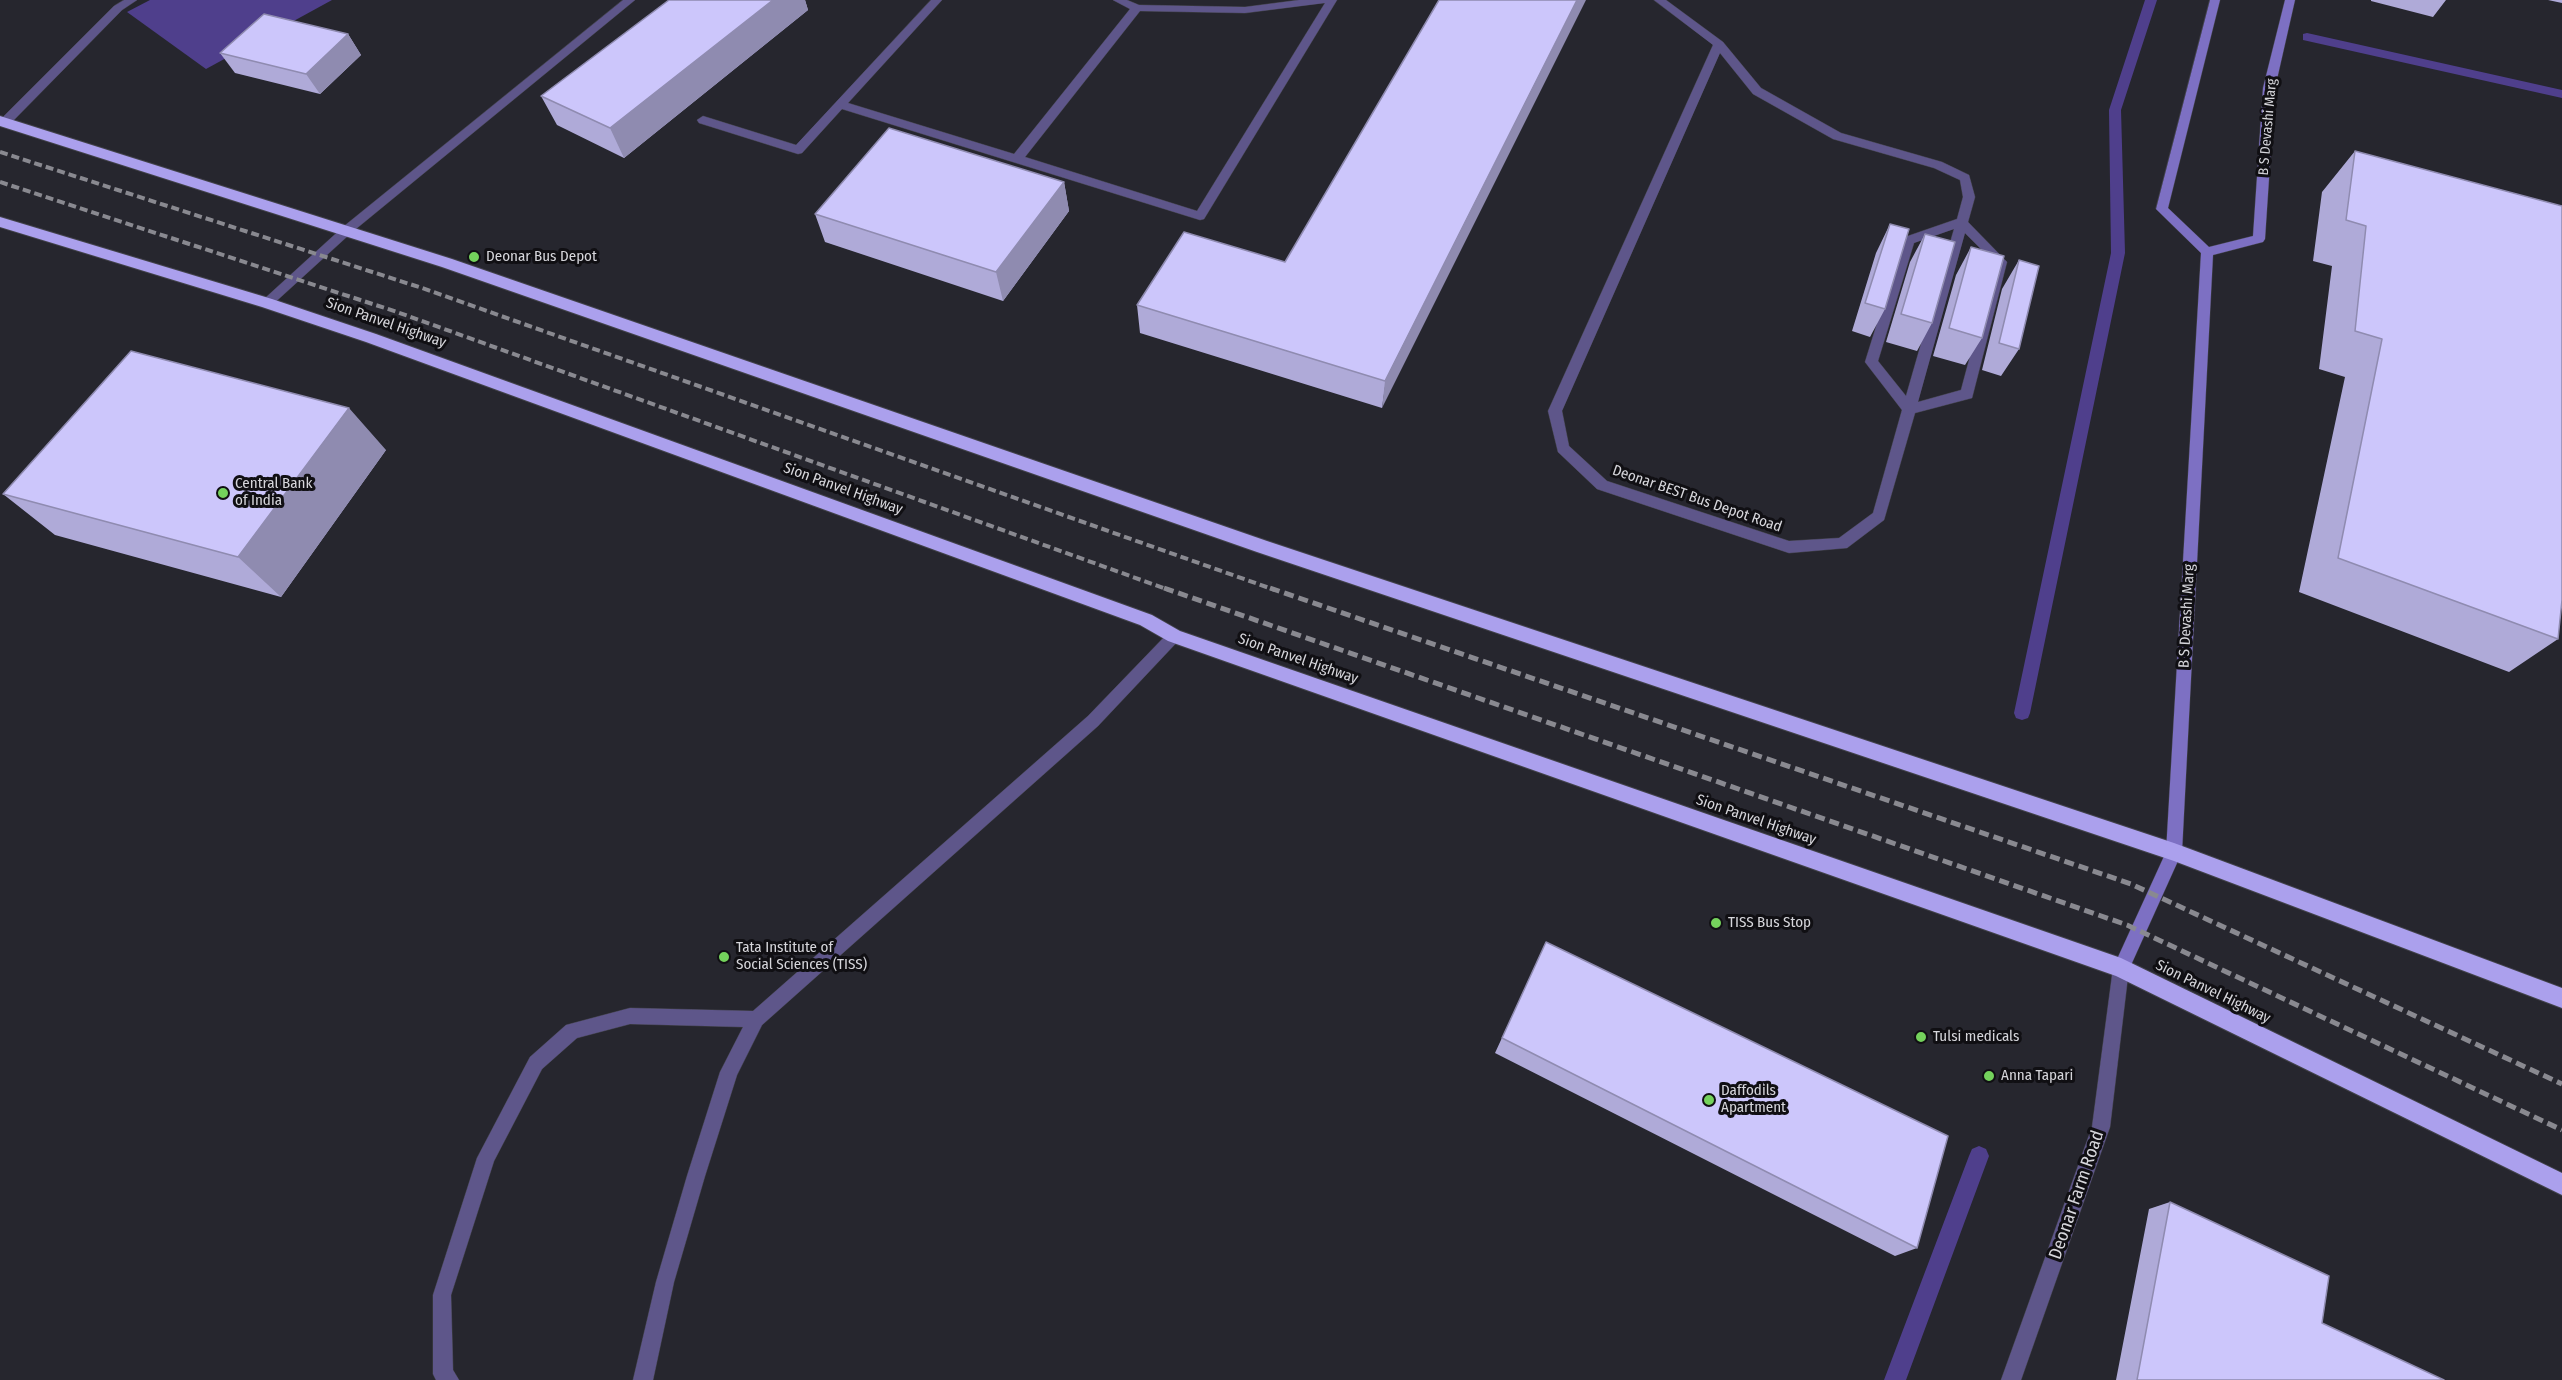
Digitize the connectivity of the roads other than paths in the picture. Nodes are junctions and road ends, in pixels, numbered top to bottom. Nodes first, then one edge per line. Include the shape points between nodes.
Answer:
1 (132, 0) edge
2 (630, 0) edge
3 (937, 0) edge
4 (1118, 0) edge
5 (1326, 0) edge
6 (1332, 0) edge
7 (1659, 0) edge
8 (2215, 0) edge
9 (2290, 0) edge
10 (1137, 8) junction
11 (1719, 44) junction
12 (840, 104) junction
13 (703, 120) dead end
14 (2, 122) edge
15 (1017, 159) junction
16 (0, 222) edge
17 (1962, 222) junction
18 (347, 230) junction
19 (2207, 252) junction
20 (267, 303) junction
21 (1910, 409) junction
22 (1174, 636) junction
23 (2174, 852) junction
24 (2121, 968) junction
25 (2562, 998) edge
26 (756, 1019) junction
27 (2562, 1184) edge
28 (449, 1380) edge
29 (643, 1380) edge
30 (2011, 1380) edge

1 - 14 street via 118,9
2 - 18 street
3 - 12 street
4 - 10 street
5 - 10 street via 1245,10
6 - 15 street via 1200,216
7 - 11 street, Deonar BEST Bus Depot Road
8 - 19 main road via 2162,209
9 - 19 main road, B S Devashi Marg via 2269,88 2259,239
10 - 15 street
11 - 17 street, Deonar BEST Bus Depot Road via 1757,91 1837,136 1938,165 1965,178 1969,197
11 - 21 street, Deonar BEST Bus Depot Road via 1555,411 1563,448 1602,484 1789,547 1842,544 1879,516
12 - 13 street via 798,150
12 - 15 street
14 - 18 highway
16 - 20 highway, Sion Panvel Highway
17 - 21 street, Deonar BEST Bus Depot Road
17 - 21 street via 1909,240 1871,362
17 - 21 street via 2001,262 1967,394
18 - 20 street
18 - 23 highway via 1263,547
19 - 23 main road, B S Devashi Marg
20 - 22 highway, Sion Panvel Highway via 1134,616
22 - 24 highway, Sion Panvel Highway
22 - 26 street via 1093,721
23 - 24 main road, B S Devashi Marg
23 - 25 highway
24 - 27 highway, Sion Panvel Highway
24 - 30 street, Deonar Farm Road via 2101,1127
26 - 28 street via 630,1016 572,1031 536,1063 486,1158 442,1295 443,1374
26 - 29 street via 729,1072 696,1176 665,1282

